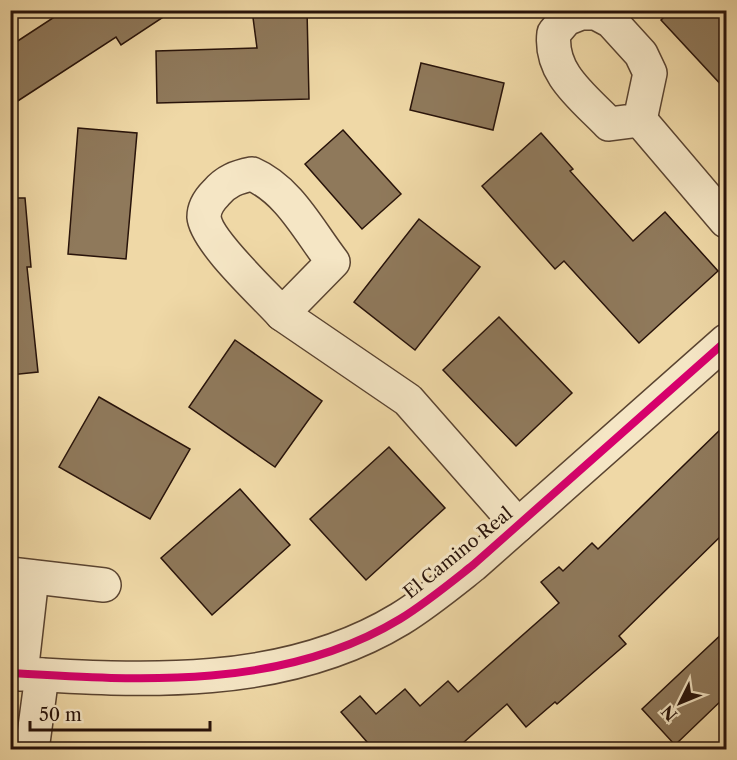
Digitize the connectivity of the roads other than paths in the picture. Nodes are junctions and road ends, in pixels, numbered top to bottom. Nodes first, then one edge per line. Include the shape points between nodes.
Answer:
1 (640, 120) dead end
2 (726, 221) edge
3 (282, 314) dead end
4 (726, 341) edge
5 (518, 525) junction
6 (21, 575) edge
7 (104, 585) dead end
8 (24, 674) edge
9 (32, 750) edge

1 - 2 street
3 - 5 street via 408,400
4 - 5 street, El Camino Real
5 - 8 street, El Camino Real via 407,614 322,655 281,667 228,674 110,679
6 - 7 street
6 - 8 street
8 - 9 street

